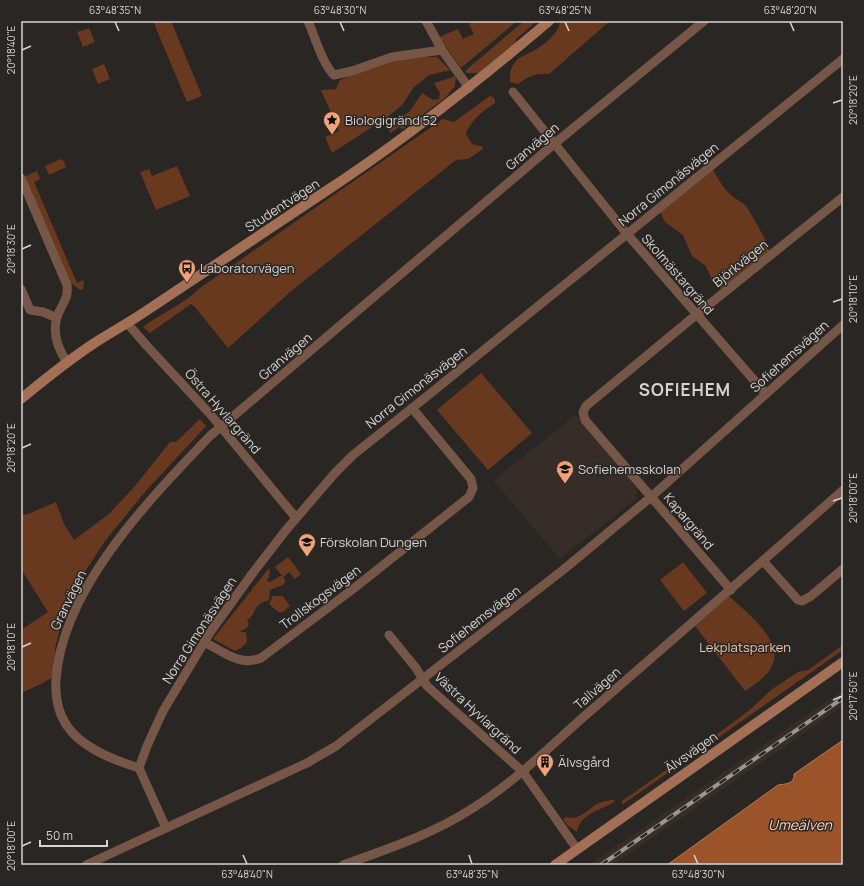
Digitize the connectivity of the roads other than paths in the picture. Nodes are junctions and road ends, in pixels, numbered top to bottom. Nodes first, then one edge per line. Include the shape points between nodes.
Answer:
1 (308, 21) edge
2 (426, 21) edge
3 (549, 21) edge
4 (704, 21) edge
5 (442, 50) junction
6 (843, 59) edge
7 (469, 88) junction
8 (513, 92) dead end
9 (554, 144) junction
10 (21, 178) edge
11 (843, 197) edge
12 (627, 234) junction
13 (21, 289) edge
14 (696, 315) junction
15 (57, 318) junction
16 (128, 323) junction
17 (843, 326) edge
18 (67, 362) junction
19 (766, 394) junction
20 (21, 399) edge
21 (412, 408) junction
22 (583, 412) joint
23 (221, 426) junction
24 (843, 490) edge
25 (651, 497) junction
26 (296, 518) junction
27 (763, 561) junction
28 (843, 569) edge
29 (731, 590) junction
30 (389, 635) dead end
31 (204, 642) junction
32 (843, 662) edge
33 (422, 679) junction
34 (139, 768) junction
35 (523, 772) junction
36 (166, 828) junction
37 (577, 849) junction
38 (86, 865) edge
39 (343, 865) edge
40 (555, 865) edge

1 - 5 street via 334,75 392,57
2 - 5 street
3 - 7 street, Studentvägen
4 - 9 street, Granvägen
5 - 7 street
6 - 12 street, Norra Gimonäsvägen
7 - 16 street, Studentvägen via 325,192
8 - 9 street, Skolmästargränd
9 - 12 street, Skolmästargränd
9 - 23 street, Granvägen
10 - 15 street via 67,285 68,292
11 - 14 street, Björkvägen
12 - 14 street, Skolmästargränd
12 - 21 street, Norra Gimonäsvägen
13 - 15 street via 30,310
14 - 19 street, Skolmästargränd
14 - 22 street, Björkvägen via 586,406
15 - 18 street via 57,344
16 - 18 street, Studentvägen
16 - 23 street, Östra Hyvlargränd
17 - 19 street, Sofiehemsvägen
18 - 20 street, Studentvägen
19 - 25 street, Sofiehemsvägen
21 - 26 street, Norra Gimonäsvägen via 353,455
21 - 31 street, Trollskogsvägen via 468,474 473,488 469,497 261,658 239,661
22 - 25 street, Kapargränd via 585,420
23 - 26 street, Östra Hyvlargränd
23 - 34 street, Granvägen via 172,476 110,551 69,622 58,657 56,699 61,716 68,727 94,749
24 - 27 street, Tallvägen
25 - 29 street, Kapargränd
25 - 33 street, Sofiehemsvägen via 563,570
26 - 31 street, Norra Gimonäsvägen
27 - 28 street via 798,600 802,601
27 - 29 street, Tallvägen
29 - 35 street, Tallvägen via 577,722
30 - 33 street, Västra Hyvlargränd
31 - 34 street, Norra Gimonäsvägen via 163,711
32 - 37 street, Älvsvägen
33 - 35 street, Västra Hyvlargränd
33 - 36 street, Sofiehemsvägen via 323,755
34 - 36 street
35 - 37 street, Västra Hyvlargränd
35 - 39 street, Tallvägen via 473,809 434,830
36 - 38 street, Sofiehemsvägen
37 - 40 street, Älvsvägen

